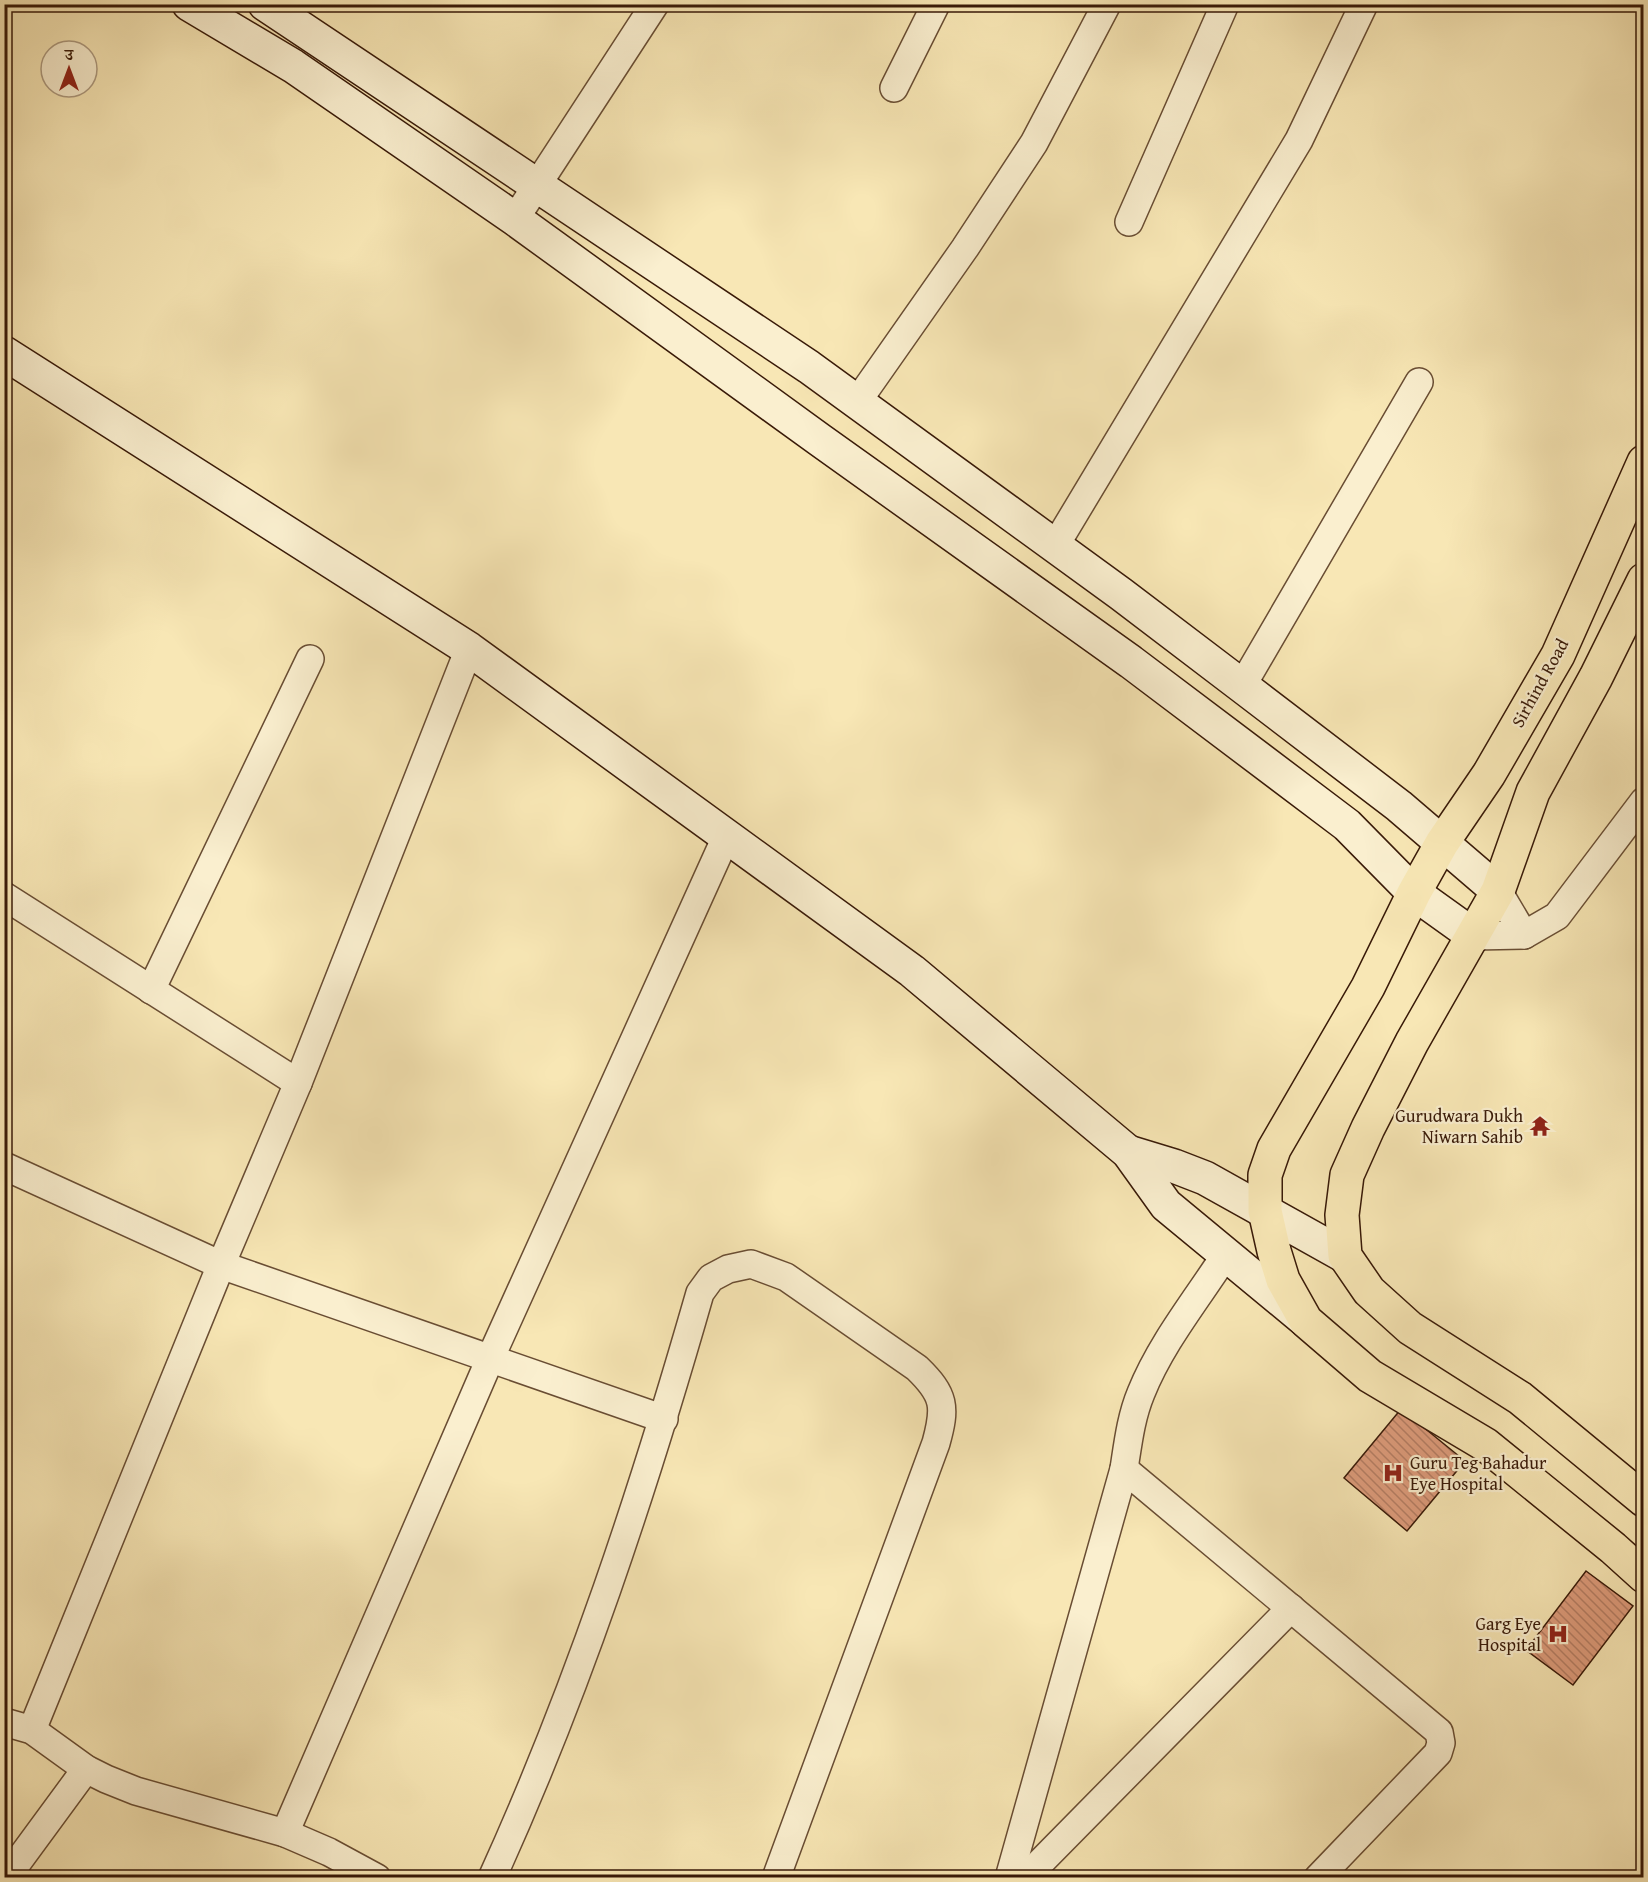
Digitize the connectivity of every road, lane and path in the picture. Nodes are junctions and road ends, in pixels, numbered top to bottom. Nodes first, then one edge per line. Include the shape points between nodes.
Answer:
1 (189, 4) edge
2 (265, 4) edge
3 (655, 4) edge
4 (936, 4) edge
5 (1107, 4) edge
6 (1225, 4) edge
7 (1364, 4) edge
8 (894, 88) dead end
9 (535, 186) junction
10 (515, 219) junction
11 (1129, 222) dead end
12 (4, 353) edge
13 (1419, 382) dead end
14 (857, 402) junction
15 (1644, 462) edge
16 (1055, 546) junction
17 (1644, 580) edge
18 (469, 649) junction
19 (310, 659) dead end
20 (1242, 686) junction
21 (1644, 801) edge
22 (726, 837) junction
23 (1442, 843) junction
24 (1498, 891) junction
25 (1414, 893) junction
26 (4, 896) edge
27 (1474, 936) junction
28 (1524, 936) junction
29 (151, 990) junction
30 (298, 1083) junction
31 (1128, 1152) junction
32 (4, 1166) edge
33 (1266, 1210) junction
34 (1226, 1254) junction
35 (1344, 1256) junction
36 (221, 1265) junction
37 (1306, 1321) junction
38 (490, 1359) junction
39 (664, 1419) junction
40 (1124, 1469) junction
41 (1644, 1500) edge
42 (1644, 1576) edge
43 (1290, 1608) junction
44 (4, 1722) edge
45 (32, 1730) junction
46 (86, 1769) junction
47 (285, 1833) junction
48 (6, 1878) edge
49 (377, 1878) edge
50 (492, 1878) edge
51 (776, 1878) edge
52 (1009, 1878) edge
53 (1025, 1878) edge
54 (1318, 1878) edge

1 - 10 main road via 293,66
2 - 9 main road
3 - 9 street
4 - 8 street
5 - 14 street via 1034,143
6 - 11 street
7 - 16 street via 1299,140
9 - 10 street
9 - 14 main road
10 - 25 main road via 1131,662 1347,825
12 - 18 main road
13 - 20 street
14 - 16 main road
15 - 23 main road, Sirhind Road via 1558,655 1489,774
16 - 20 main road
17 - 24 main road via 1533,792
18 - 22 main road
18 - 30 street
19 - 29 street
20 - 23 main road via 1400,806
21 - 28 street via 1557,916
22 - 31 main road via 912,971
22 - 38 street
23 - 24 main road
23 - 25 main road, Sirhind Road
24 - 27 main road
24 - 28 street
25 - 27 main road
25 - 33 main road, Sirhind Road via 1368,987 1274,1149 1265,1175
26 - 29 street
27 - 28 street
27 - 35 main road via 1389,1084 1347,1175 1342,1215
29 - 30 street
30 - 36 street
31 - 33 main road via 1205,1178
31 - 34 main road via 1166,1205
32 - 36 street
33 - 35 main road
33 - 37 main road, Sirhind Road via 1283,1280
34 - 37 main road
34 - 40 street via 1158,1359 1141,1393 1130,1427
35 - 41 main road via 1369,1291 1410,1328 1520,1398
36 - 38 street
36 - 45 street
37 - 42 main road via 1370,1376 1486,1445
38 - 39 street
38 - 47 street
39 - 50 street via 575,1679
39 - 51 street via 700,1293 711,1278 751,1264 786,1277 917,1368 934,1384 942,1401 936,1443
40 - 43 street
40 - 52 street
43 - 53 street
43 - 54 street via 1439,1732 1441,1743 1438,1753
44 - 45 street
45 - 46 street
46 - 47 street via 135,1791
46 - 48 street
47 - 49 street

